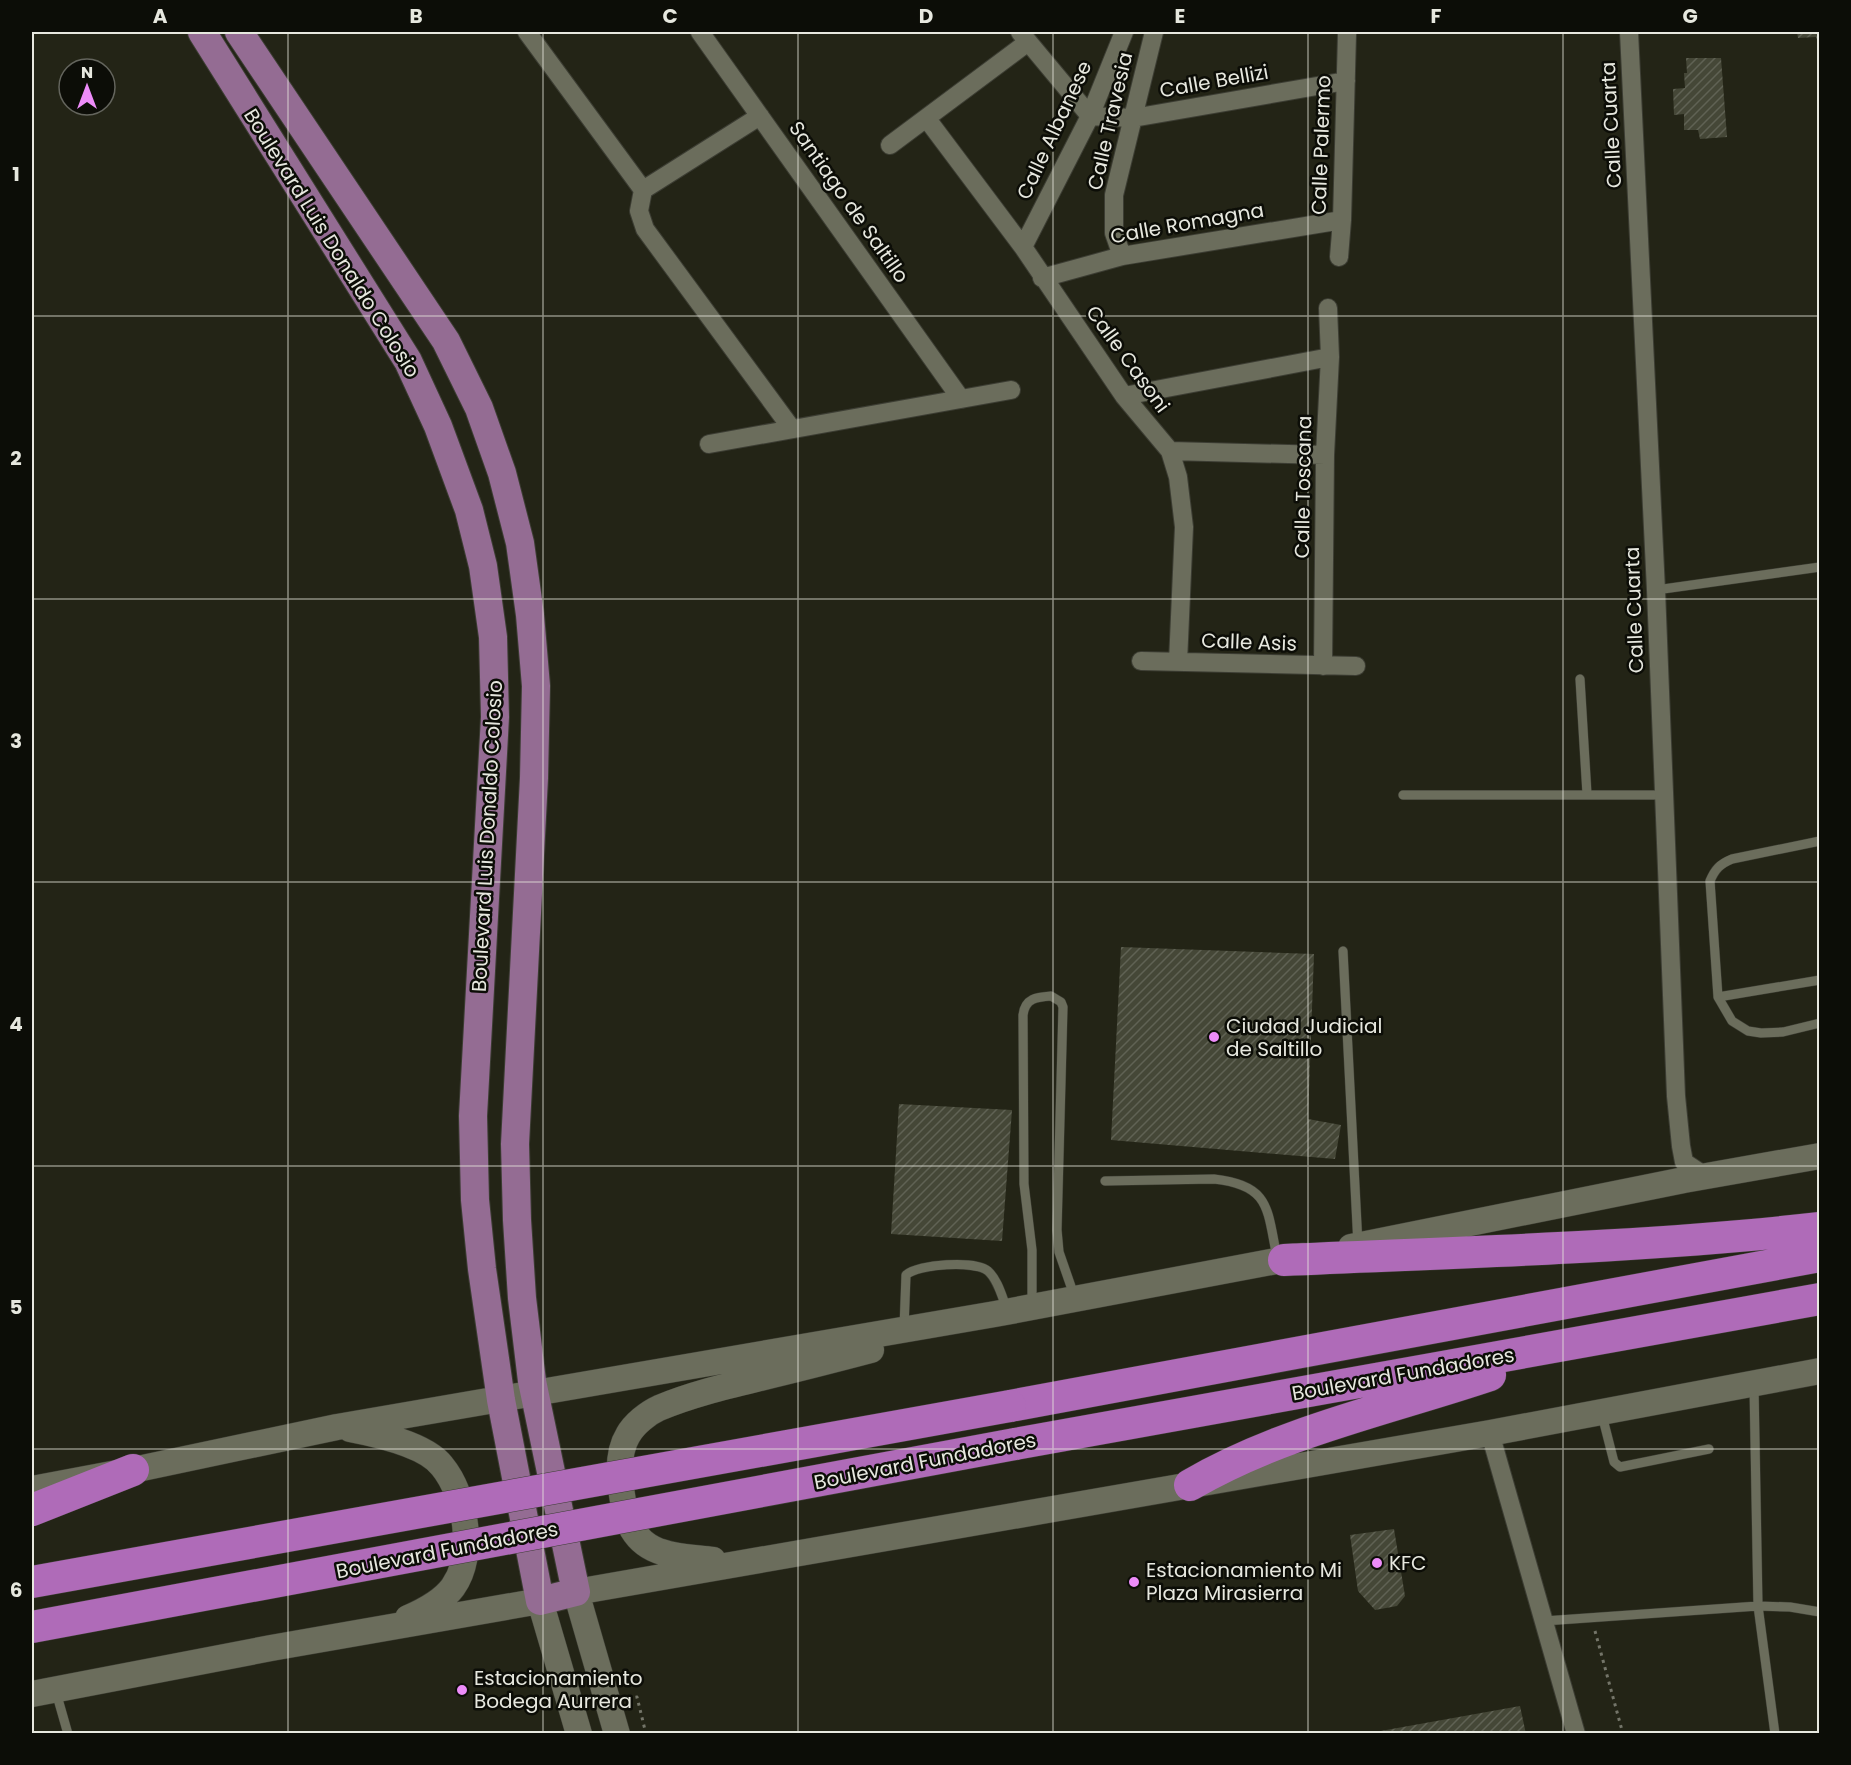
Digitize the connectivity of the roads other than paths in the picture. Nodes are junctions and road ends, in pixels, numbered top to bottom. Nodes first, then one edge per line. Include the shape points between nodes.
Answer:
1 (202, 32) edge
2 (239, 32) edge
3 (527, 32) edge
4 (700, 32) edge
5 (1124, 32) edge
6 (1154, 32) edge
7 (1629, 32) edge
8 (1347, 34) dead end
9 (1024, 37) edge
10 (1346, 81) junction
11 (760, 116) junction
12 (1090, 116) junction
13 (1132, 118) junction
14 (927, 119) junction
15 (890, 146) dead end
16 (643, 190) junction
17 (1342, 220) junction
18 (1023, 247) junction
19 (1122, 256) junction
20 (1339, 257) dead end
21 (1042, 278) junction
22 (1328, 308) dead end
23 (1330, 357) junction
24 (1011, 390) dead end
25 (1124, 396) junction
26 (961, 399) junction
27 (792, 429) junction
28 (709, 444) dead end
29 (1170, 451) junction
30 (1324, 455) junction
31 (1820, 567) edge
32 (1656, 590) junction
33 (1141, 661) dead end
34 (1178, 662) junction
35 (1323, 666) junction
36 (1356, 666) dead end
37 (1580, 678) dead end
38 (1587, 794) junction
39 (1403, 795) dead end
40 (1664, 795) junction
41 (1820, 841) edge
42 (1343, 951) dead end
43 (1820, 980) edge
44 (1718, 997) junction
45 (1820, 1023) edge
46 (1820, 1156) edge
47 (1705, 1176) junction
48 (1105, 1181) dead end
49 (1820, 1228) edge
50 (1358, 1245) junction
51 (1820, 1256) edge
52 (1281, 1261) junction
53 (1075, 1299) junction
54 (1820, 1299) edge
55 (1012, 1310) junction
56 (904, 1329) junction
57 (1596, 1340) junction
58 (1820, 1371) edge
59 (1754, 1383) junction
60 (534, 1393) junction
61 (501, 1400) junction
62 (1602, 1413) junction
63 (337, 1427) junction
64 (1490, 1433) junction
65 (1709, 1449) dead end
66 (134, 1470) junction
67 (1190, 1485) junction
68 (32, 1489) edge
69 (32, 1510) edge
70 (741, 1563) junction
71 (32, 1582) edge
72 (576, 1592) junction
73 (540, 1601) junction
74 (1758, 1606) junction
75 (1820, 1612) edge
76 (1544, 1621) junction
77 (32, 1627) edge
78 (386, 1629) junction
79 (44, 1692) edge
80 (68, 1734) edge
81 (579, 1734) edge
82 (617, 1734) edge
83 (1576, 1734) edge
84 (1775, 1734) edge

1 - 61 main road, Boulevard Luis Donaldo Colosio via 408,361 438,426 469,510 483,566 493,637 495,717 473,1149 482,1269
2 - 60 main road, Boulevard Luis Donaldo Colosio via 446,341 479,408 502,473 520,543 536,686 516,1166 522,1287
3 - 16 street
4 - 11 street, Santiago de Saltillo
5 - 12 street, Calle Albanese
6 - 13 street, Calle Travesia
7 - 32 street, Calle Cuarta
8 - 10 street, Calle Palermo
9 - 12 street
9 - 14 street
10 - 13 street, Calle Bellizi
10 - 17 street, Calle Palermo
11 - 16 street
11 - 26 street, Santiago de Saltillo
12 - 13 street, Calle Bellizi
12 - 18 street, Calle Albanese
13 - 19 street, Calle Travesia via 1114,195 1114,233
14 - 15 street
14 - 18 street, Calle Casoni
16 - 27 street via 639,211 645,229
17 - 19 street, Calle Romagna
17 - 20 street, Calle Palermo
18 - 21 street, Calle Casoni
19 - 21 street, Calle Romagna
21 - 25 street, Calle Casoni
22 - 23 street, Calle Toscana
23 - 25 street
23 - 30 street, Calle Toscana
24 - 26 street
25 - 29 street, Calle Casoni
26 - 27 street
27 - 28 street
29 - 30 street
29 - 34 street, Calle Casoni via 1178,477 1184,527
30 - 35 street, Calle Toscana
31 - 32 lane
32 - 40 street, Calle Cuarta
33 - 34 street, Calle Asis
34 - 35 street, Calle Asis
35 - 36 street, Calle Asis
37 - 38 lane
38 - 39 lane
38 - 40 lane
40 - 47 street, Calle Cuarta via 1679,1133 1684,1162
41 - 44 lane via 1732,859 1714,871 1710,901
42 - 50 lane
43 - 44 lane
44 - 45 lane via 1732,1021 1748,1031 1784,1032
46 - 47 main road
47 - 50 main road
48 - 52 lane via 1214,1179 1244,1185 1255,1192 1268,1212
49 - 52 highway via 1631,1244
50 - 52 main road
51 - 71 highway, Boulevard Fundadores, bridge
52 - 53 main road
53 - 55 main road
53 - 55 lane via 1059,1252 1057,1230 1063,1007 1052,996 1038,997 1028,1001 1023,1015 1024,1184 1032,1250
54 - 57 highway, Boulevard Fundadores
55 - 56 main road
55 - 56 lane via 993,1277 982,1268 927,1267 906,1275
55 - 70 main road via 918,1339 706,1392 657,1409 634,1427 620,1458 624,1504 637,1538 661,1552
56 - 60 main road
57 - 67 highway via 1263,1449
57 - 77 highway, Boulevard Fundadores, bridge
58 - 59 main road
59 - 62 main road
59 - 74 lane
60 - 61 main road
60 - 72 main road, Boulevard Luis Donaldo Colosio
61 - 63 main road
61 - 73 main road, Boulevard Luis Donaldo Colosio
62 - 64 main road
62 - 65 lane via 1614,1462 1620,1467
63 - 66 main road
63 - 78 main road via 404,1442 432,1457 451,1481 466,1527 462,1568 453,1587 424,1610
64 - 67 main road
64 - 76 street
66 - 68 main road
66 - 69 highway
67 - 70 main road
70 - 72 main road
72 - 73 main road
72 - 82 main road
73 - 78 main road
73 - 81 main road
74 - 75 lane
74 - 76 lane
74 - 84 lane
76 - 83 street
78 - 79 main road
79 - 80 lane

